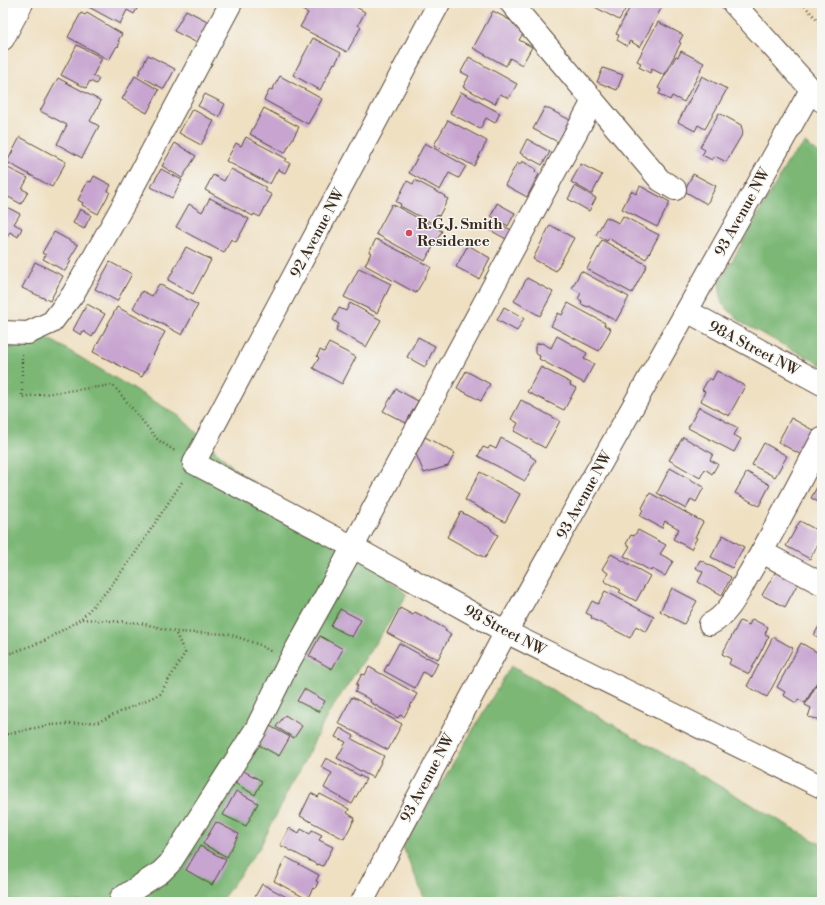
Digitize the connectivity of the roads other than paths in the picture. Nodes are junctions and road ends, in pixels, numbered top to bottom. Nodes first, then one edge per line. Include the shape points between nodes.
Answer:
1 (22, 3) edge
2 (231, 3) edge
3 (439, 3) edge
4 (511, 3) edge
5 (733, 3) edge
6 (3, 38) edge
7 (816, 96) edge
8 (593, 101) junction
9 (675, 189) dead end
10 (687, 311) junction
11 (18, 333) edge
12 (822, 384) edge
13 (822, 439) edge
14 (194, 463) joint
15 (353, 546) junction
16 (762, 552) junction
17 (822, 584) edge
18 (710, 624) dead end
19 (506, 632) junction
20 (822, 787) edge
21 (121, 898) dead end
22 (362, 902) edge

1 - 6 street
2 - 11 street via 73,294 52,322
3 - 14 street, 92 Avenue NW
4 - 8 street
5 - 7 street
7 - 10 street, 93 Avenue NW
8 - 9 street via 660,180
8 - 15 street
10 - 12 street, 98A Street NW
10 - 19 street, 93 Avenue NW
13 - 16 street
14 - 15 street, 98 Street NW
15 - 19 street, 98 Street NW
15 - 21 street via 289,662 256,729 170,863 161,872
16 - 17 street
16 - 18 street via 732,602 717,621
19 - 20 street, 98 Street NW
19 - 22 street, 93 Avenue NW

